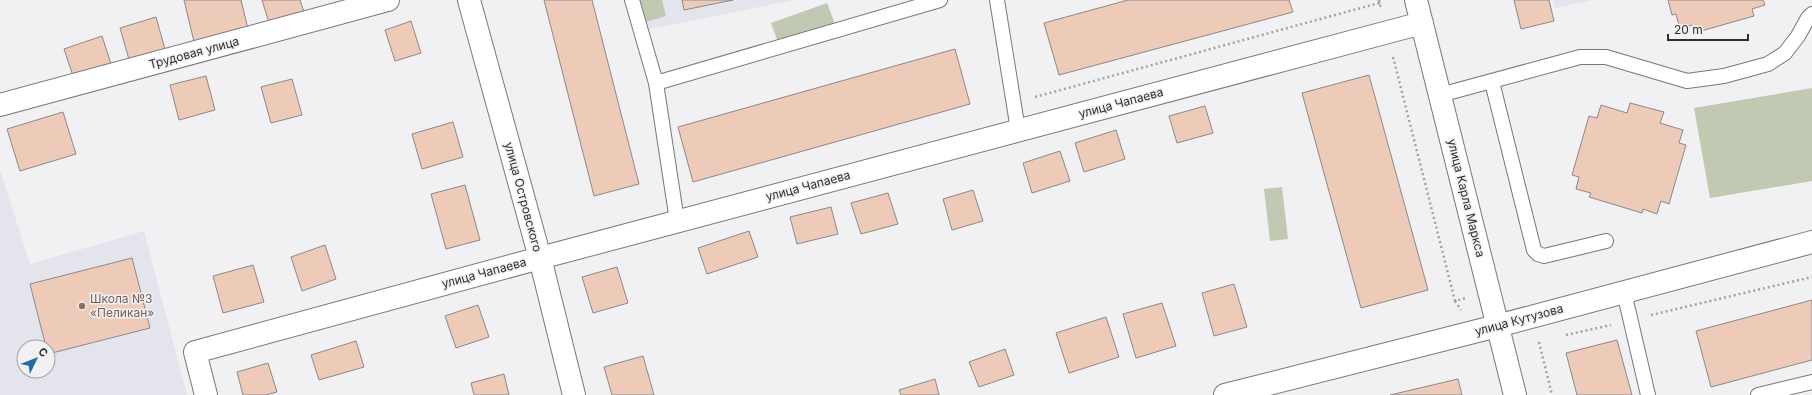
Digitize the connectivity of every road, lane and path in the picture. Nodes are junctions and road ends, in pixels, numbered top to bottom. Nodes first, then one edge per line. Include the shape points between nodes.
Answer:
1 (388, 0) edge
2 (469, 0) edge
3 (632, 0) edge
4 (940, 0) edge
5 (997, 0) edge
6 (1416, 0) edge
7 (1378, 1) edge
8 (1812, 14) edge
9 (1422, 23) junction
10 (1387, 32) junction
11 (1492, 82) junction
12 (656, 84) junction
13 (1440, 95) junction
14 (1035, 97) dead end
15 (0, 105) edge
16 (1018, 130) junction
17 (677, 221) junction
18 (1606, 240) dead end
19 (1812, 242) edge
20 (540, 258) junction
21 (1812, 277) edge
22 (1624, 292) junction
23 (1489, 293) junction
24 (1631, 320) junction
25 (1497, 326) junction
26 (1562, 336) dead end
27 (1546, 340) dead end
28 (1812, 382) edge
29 (206, 395) edge
30 (574, 395) edge
31 (1225, 395) edge
32 (1515, 395) edge
33 (1552, 395) edge
34 (1648, 395) edge
35 (1758, 395) edge

1 - 15 street, Трудовая улица
2 - 20 street, улица Островского
3 - 12 lane
4 - 12 lane
5 - 16 lane
6 - 9 street, улица Карла Маркса
7 - 10 path
7 - 14 path
8 - 11 lane via 1785,52 1768,64 1724,76 1687,81 1606,57 1580,57
9 - 10 street, улица Чапаева
9 - 13 street, улица Карла Маркса
10 - 16 street, улица Чапаева
10 - 23 path via 1454,301
11 - 13 lane
11 - 18 lane via 1534,250 1544,256
12 - 17 lane
13 - 23 street, улица Карла Маркса
16 - 17 street, улица Чапаева
17 - 20 street, улица Чапаева
19 - 22 street, улица Кутузова
20 - 29 street, улица Чапаева via 195,352
20 - 30 street, улица Островского
21 - 24 path
22 - 24 lane
22 - 25 street, улица Кутузова
23 - 25 street, улица Карла Маркса
24 - 26 path
24 - 34 lane
25 - 31 street, улица Кутузова
25 - 32 street, улица Карла Маркса
27 - 33 path via 1539,342
28 - 35 lane

